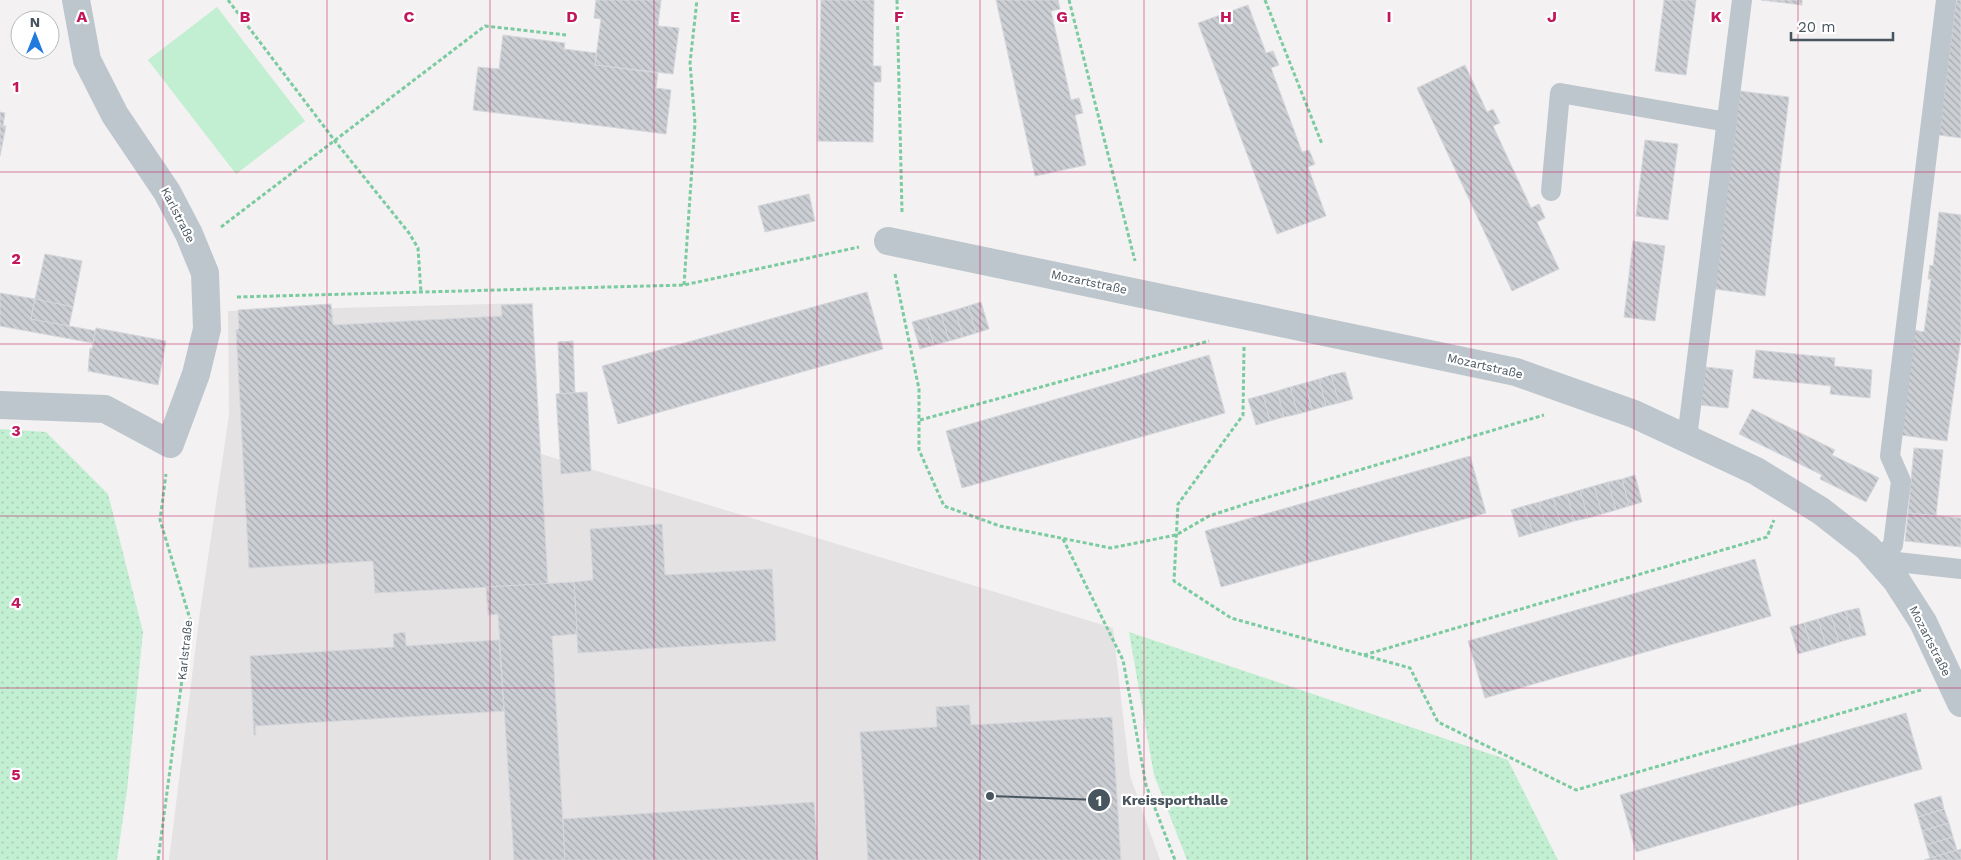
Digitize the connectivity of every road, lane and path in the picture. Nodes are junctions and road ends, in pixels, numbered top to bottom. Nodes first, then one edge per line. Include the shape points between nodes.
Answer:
1 (76, 0) edge
2 (228, 0) edge
3 (697, 0) edge
4 (897, 0) edge
5 (1069, 0) edge
6 (1265, 0) edge
7 (1742, 0) edge
8 (1946, 0) edge
9 (566, 35) dead end
10 (1727, 122) junction
11 (335, 141) junction
12 (1322, 144) dead end
13 (1552, 191) dead end
14 (896, 243) junction
15 (194, 247) junction
16 (684, 286) junction
17 (420, 293) junction
18 (1143, 293) junction
19 (205, 298) junction
20 (1245, 314) junction
21 (0, 405) edge
22 (1547, 414) dead end
23 (920, 420) junction
24 (1687, 438) junction
25 (170, 444) junction
26 (1787, 490) junction
27 (1176, 535) junction
28 (1063, 538) junction
29 (1879, 560) junction
30 (1961, 569) edge
31 (1364, 655) junction
32 (1956, 692) edge
33 (158, 860) edge
34 (1175, 860) edge

1 - 15 street, Karlstraße via 87,60 115,115 167,192
2 - 11 path
3 - 16 path via 690,63 695,123
4 - 14 path
5 - 18 path
6 - 12 path
7 - 10 lane
8 - 29 lane via 1890,456 1901,480 1893,545
9 - 11 path via 485,26
10 - 13 lane via 1560,93
10 - 24 lane
11 - 15 path
11 - 17 path via 418,248
14 - 16 path
14 - 18 street, Mozartstraße
14 - 23 path via 919,389
15 - 19 street, Karlstraße via 205,273
16 - 17 path
17 - 19 path
18 - 20 street, Mozartstraße
19 - 25 street, Karlstraße via 206,329 196,374
20 - 23 path via 1217,340
20 - 24 street, Mozartstraße via 1516,372 1634,414
20 - 27 path via 1243,415 1178,504
21 - 25 street via 105,409
22 - 27 path via 1209,516
23 - 28 path via 919,450 944,506 1000,526
24 - 26 street, Mozartstraße via 1756,471
25 - 33 path, Karlstraße via 160,520 190,619
26 - 29 street, Mozartstraße via 1867,546
26 - 31 path via 1767,537
27 - 28 path via 1111,548
27 - 31 path via 1174,581 1223,613 1231,618
28 - 34 path via 1123,660 1146,785
29 - 30 lane
29 - 32 street, Mozartstraße via 1923,622
31 - 32 path via 1410,668 1438,722 1576,790

